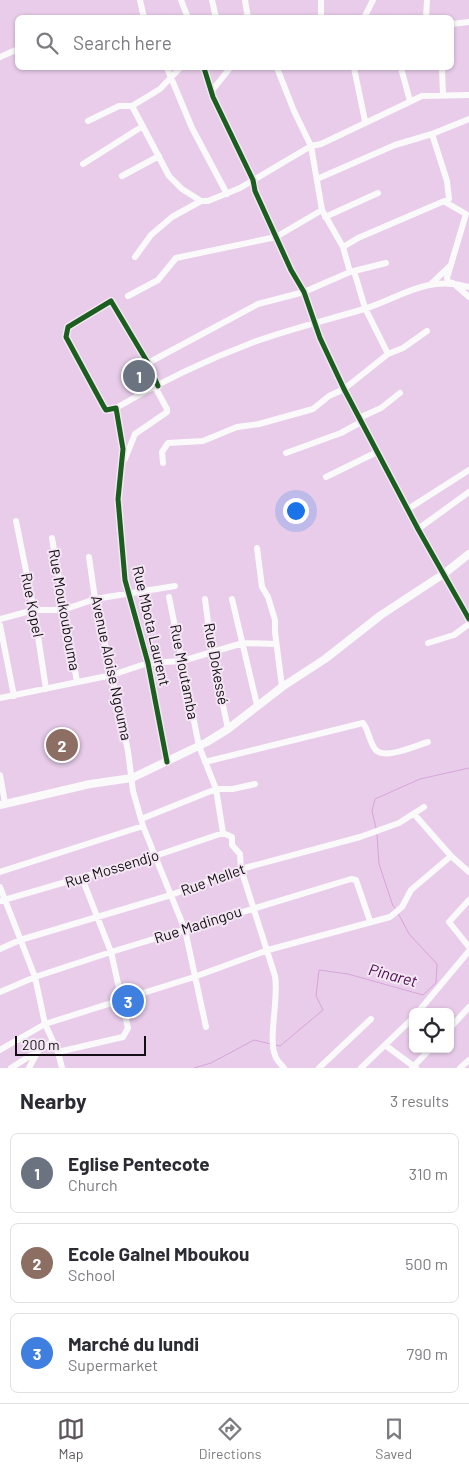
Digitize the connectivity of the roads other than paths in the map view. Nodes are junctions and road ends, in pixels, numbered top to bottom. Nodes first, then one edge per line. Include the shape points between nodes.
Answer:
1 (140, 0) edge
2 (182, 0) edge
3 (212, 0) edge
4 (244, 0) edge
5 (321, 0) edge
6 (427, 0) edge
7 (371, 2) edge
8 (143, 15) edge
9 (187, 15) edge
10 (215, 15) edge
11 (247, 15) edge
12 (321, 15) edge
13 (365, 15) edge
14 (369, 15) edge
15 (426, 15) edge
16 (469, 22) edge
17 (454, 24) edge
18 (15, 50) edge
19 (0, 57) edge
20 (168, 70) edge
21 (178, 70) edge
22 (205, 70) edge
23 (228, 70) edge
24 (278, 70) edge
25 (354, 70) edge
26 (402, 70) edge
27 (442, 70) edge
28 (172, 75) junction
29 (211, 92) junction
30 (443, 95) junction
31 (469, 95) edge
32 (410, 100) junction
33 (132, 106) junction
34 (469, 119) edge
35 (88, 121) dead end
36 (365, 122) junction
37 (143, 126) junction
38 (432, 134) junction
39 (311, 146) junction
40 (159, 156) junction
41 (83, 164) dead end
42 (122, 176) dead end
43 (317, 179) junction
44 (253, 180) junction
45 (378, 193) dead end
46 (227, 194) junction
47 (201, 201) junction
48 (445, 202) junction
49 (322, 210) junction
50 (325, 217) junction
51 (276, 237) junction
52 (343, 247) junction
53 (135, 257) dead end
54 (386, 263) dead end
55 (451, 265) junction
56 (352, 272) junction
57 (432, 283) junction
58 (453, 283) junction
59 (469, 287) edge
60 (304, 292) junction
61 (128, 296) dead end
62 (469, 297) edge
63 (365, 308) junction
64 (316, 322) junction
65 (427, 331) dead end
66 (388, 354) junction
67 (148, 363) junction
68 (157, 386) junction
69 (344, 389) junction
70 (400, 393) dead end
71 (116, 408) junction
72 (360, 420) junction
73 (377, 452) junction
74 (286, 453) dead end
75 (163, 462) dead end
76 (122, 465) junction
77 (469, 470) edge
78 (326, 477) dead end
79 (469, 492) edge
80 (408, 509) junction
81 (16, 521) dead end
82 (418, 529) junction
83 (52, 538) dead end
84 (257, 548) dead end
85 (469, 554) edge
86 (89, 557) dead end
87 (445, 573) junction
88 (175, 586) dead end
89 (130, 592) junction
90 (169, 597) dead end
91 (95, 599) junction
92 (205, 599) dead end
93 (232, 599) dead end
94 (34, 610) junction
95 (63, 610) junction
96 (0, 619) edge
97 (469, 619) edge
98 (469, 624) edge
99 (0, 625) edge
100 (243, 643) junction
101 (428, 643) dead end
102 (276, 644) junction
103 (212, 653) junction
104 (182, 660) junction
105 (148, 663) junction
106 (112, 675) junction
107 (77, 682) junction
108 (282, 687) junction
109 (46, 689) junction
110 (14, 696) junction
111 (0, 698) edge
112 (257, 705) junction
113 (228, 729) junction
114 (428, 742) dead end
115 (199, 746) junction
116 (167, 762) junction
117 (205, 762) junction
118 (0, 775) edge
119 (132, 778) junction
120 (255, 784) dead end
121 (216, 789) junction
122 (3, 804) edge
123 (424, 807) dead end
124 (414, 814) junction
125 (142, 822) junction
126 (222, 833) junction
127 (155, 856) junction
128 (451, 856) junction
129 (241, 869) junction
130 (0, 872) edge
131 (469, 872) edge
132 (82, 878) junction
133 (0, 887) edge
134 (171, 895) junction
135 (3, 900) edge
136 (469, 900) edge
137 (254, 907) junction
138 (96, 918) junction
139 (370, 922) junction
140 (184, 930) junction
141 (20, 940) junction
142 (469, 947) edge
143 (0, 949) edge
144 (268, 950) junction
145 (111, 952) junction
146 (469, 952) edge
147 (35, 977) junction
148 (194, 978) junction
149 (0, 992) edge
150 (120, 1000) junction
151 (469, 1007) edge
152 (421, 1008) edge
153 (371, 1019) dead end
154 (409, 1022) edge
155 (45, 1024) junction
156 (454, 1024) edge
157 (206, 1027) dead end
158 (52, 1042) junction
159 (385, 1045) junction
160 (0, 1050) edge
161 (38, 1051) junction
162 (58, 1052) junction
163 (426, 1053) edge
164 (469, 1060) edge
165 (414, 1067) edge
166 (11, 1068) edge
167 (29, 1068) edge
168 (62, 1068) edge
169 (284, 1068) edge
170 (319, 1068) edge
171 (361, 1068) edge
172 (460, 1068) edge

1 - 8 street
2 - 9 street
3 - 10 street
4 - 11 street
5 - 12 street
6 - 15 street
7 - 13 street
7 - 14 street
16 - 17 street
18 - 19 street
20 - 28 street
21 - 28 street
22 - 29 street
23 - 29 street
24 - 39 street
25 - 36 street
26 - 32 street
27 - 30 street
28 - 33 street via 160,89
28 - 46 street via 192,128
29 - 44 street
30 - 31 street
30 - 32 street
32 - 36 street
33 - 35 street via 119,106
33 - 37 street
34 - 38 street
36 - 39 street
37 - 40 street
37 - 41 street
38 - 43 street via 395,145
38 - 48 street via 447,181 449,196
39 - 43 street
39 - 44 street
40 - 42 street
40 - 47 street via 175,183
43 - 49 street
44 - 46 street
44 - 51 street
45 - 50 street
46 - 47 street
47 - 53 street via 162,224
48 - 52 street
48 - 55 street via 464,211 466,218
49 - 50 street
49 - 51 street
50 - 52 street
51 - 60 street
51 - 61 street via 176,258 158,280
52 - 56 street
54 - 56 street
55 - 57 street
55 - 58 street via 447,278
56 - 60 street
56 - 63 street
57 - 58 street
57 - 63 street
58 - 59 street
58 - 62 street
60 - 64 street
60 - 67 street via 258,304
63 - 64 street
63 - 66 street
64 - 68 street via 218,356
64 - 69 street
65 - 66 street
66 - 69 street
67 - 68 street
67 - 71 street via 111,301 68,327 66,337 104,407 106,410
68 - 71 street
68 - 76 street via 167,412 135,434
69 - 72 street
69 - 75 street via 306,412 237,428 203,442 168,443 162,452
70 - 72 street
71 - 76 street, Rue Mbota Laurent via 123,449
72 - 73 street
72 - 74 street via 341,434
73 - 78 street
73 - 80 street
76 - 89 street, Rue Mbota Laurent via 118,498 125,580
77 - 80 street
79 - 82 street
80 - 82 street
81 - 94 street, Rue Kopel
82 - 87 street
83 - 95 street, Rue Moukoubouma
84 - 102 street via 262,587 275,620
85 - 87 main road
86 - 91 street, Avenue Aloise Ngouma
87 - 97 street
87 - 108 main road
88 - 89 street
89 - 91 street
89 - 105 street, Rue Mbota Laurent
90 - 104 street, Rue Moutamba
91 - 95 street
91 - 106 street, Avenue Aloise Ngouma
92 - 103 street, Rue Dokessé
93 - 100 street
94 - 95 street
94 - 96 street
94 - 109 street, Rue Kopel
95 - 107 street, Rue Moukoubouma
98 - 101 street via 454,634
99 - 110 street
100 - 102 street
100 - 103 street
100 - 112 street
102 - 108 street
103 - 104 street
103 - 113 street, Rue Dokessé
104 - 105 street
104 - 115 street, Rue Moutamba
105 - 106 street
105 - 116 street, Rue Mbota Laurent
106 - 107 street
106 - 119 street, Avenue Aloise Ngouma
107 - 109 street
108 - 112 main road
109 - 110 street
110 - 111 street
112 - 113 main road
113 - 115 main road
114 - 117 street via 392,754 380,753 375,750 362,723
115 - 116 main road
115 - 117 street, Rue Moutamba
116 - 119 main road
117 - 121 street, Rue Moutamba
118 - 122 street
119 - 122 main road
119 - 125 street, Avenue Aloise Ngouma
120 - 121 street
121 - 125 street
121 - 126 street, Rue Moutamba
123 - 124 street, Rue Mellet
124 - 128 street
124 - 129 street, Rue Mellet via 360,837
125 - 127 street, Avenue Aloise Ngouma
125 - 130 street
126 - 127 street, Rue Mossendjo
126 - 129 street via 232,837 232,845 240,854
127 - 132 street, Rue Mossendjo
127 - 134 street, Avenue Aloise Ngouma
128 - 131 street
128 - 139 street via 411,890 402,907 390,917
129 - 134 street, Rue Mellet
129 - 137 street
132 - 135 street, Rue Mossendjo
132 - 138 street
133 - 135 street
134 - 138 street, Rue Mellet
134 - 140 street, Avenue Aloise Ngouma
135 - 141 street
136 - 142 street via 449,922
137 - 139 street, Rue Madingou via 354,879
137 - 140 street, Rue Madingou
137 - 144 street
138 - 141 street, Rue Mellet
138 - 145 street
139 - 144 street
140 - 145 street, Rue Madingou
140 - 148 street, Avenue Aloise Ngouma
141 - 143 street, Rue Mellet
141 - 147 street
144 - 148 street
144 - 169 street via 278,990 273,1047
145 - 147 street, Rue Madingou
145 - 150 street
146 - 152 street
147 - 149 street, Rue Madingou
147 - 155 street
148 - 150 street
148 - 157 street, Avenue Aloise Ngouma
150 - 155 street
150 - 162 street via 128,1028 123,1037
151 - 156 street
153 - 170 street
154 - 159 street
155 - 158 street
155 - 160 street
158 - 161 street
158 - 162 street
159 - 165 street
159 - 171 street
161 - 166 street
161 - 167 street
162 - 168 street
163 - 165 street
164 - 172 street

